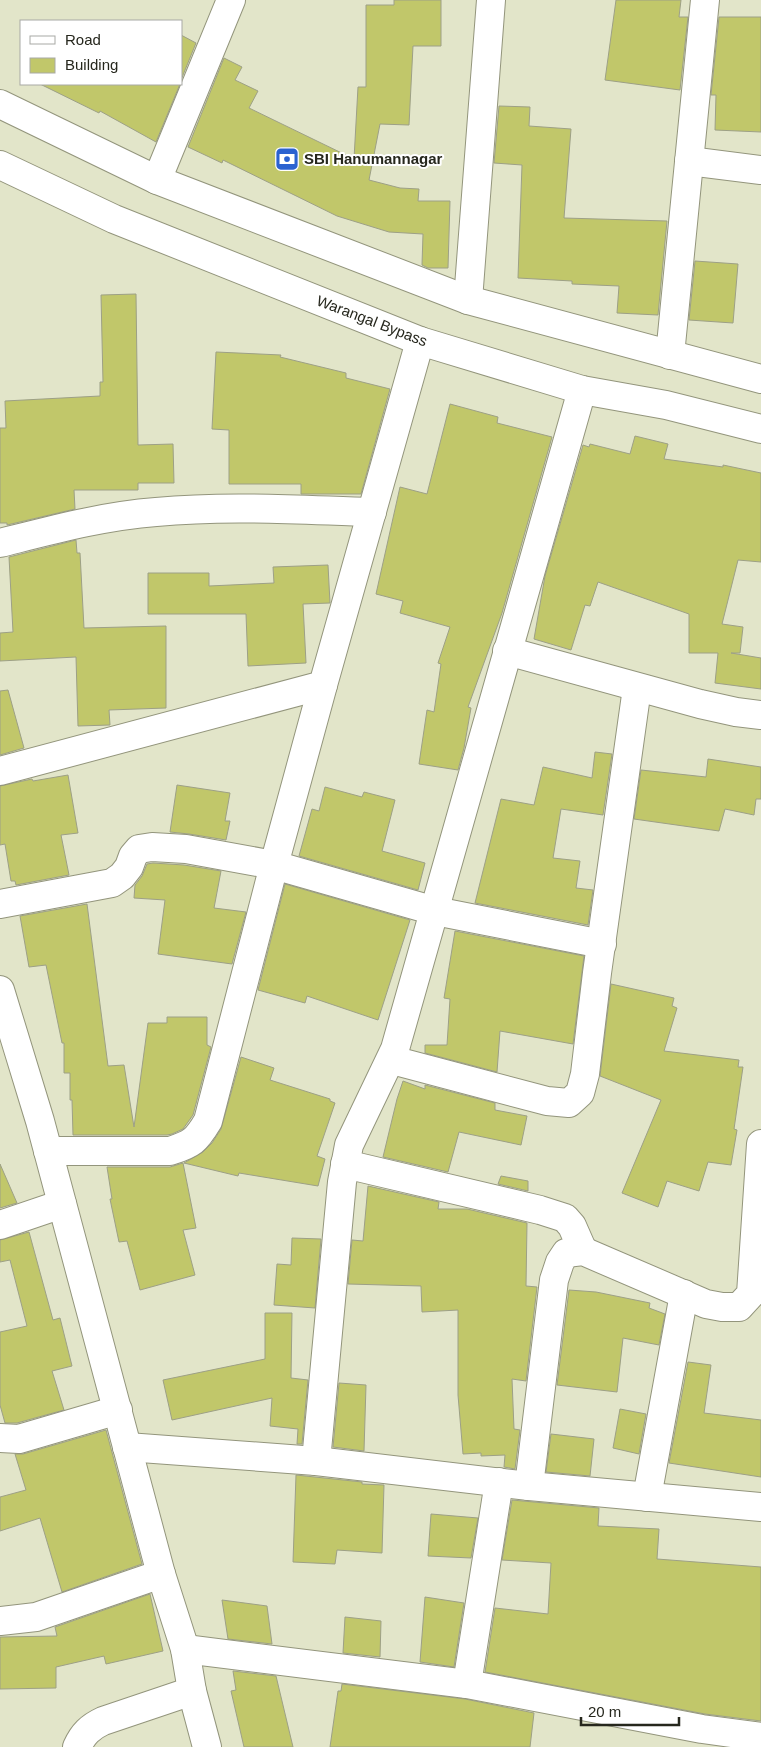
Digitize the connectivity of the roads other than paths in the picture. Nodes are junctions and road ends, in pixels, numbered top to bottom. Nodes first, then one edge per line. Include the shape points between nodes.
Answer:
1 (231, 0) edge
2 (491, 0) edge
3 (705, 0) edge
4 (0, 104) edge
5 (689, 161) junction
6 (0, 165) edge
7 (761, 170) edge
8 (157, 180) junction
9 (468, 300) junction
10 (420, 341) junction
11 (670, 355) junction
12 (761, 379) edge
13 (582, 390) junction
14 (761, 429) edge
15 (372, 512) junction
16 (0, 543) edge
17 (507, 651) junction
18 (323, 685) junction
19 (637, 688) junction
20 (761, 715) edge
21 (0, 771) edge
22 (274, 865) junction
23 (0, 904) edge
24 (435, 911) junction
25 (602, 944) junction
26 (0, 990) edge
27 (392, 1060) junction
28 (761, 1144) edge
29 (48, 1151) junction
30 (345, 1164) junction
31 (62, 1204) junction
32 (0, 1225) edge
33 (583, 1251) junction
34 (684, 1294) junction
35 (118, 1410) junction
36 (0, 1438) edge
37 (128, 1447) junction
38 (316, 1461) junction
39 (500, 1482) junction
40 (529, 1486) junction
41 (647, 1497) junction
42 (761, 1508) edge
43 (161, 1574) junction
44 (0, 1621) edge
45 (184, 1649) junction
46 (467, 1684) junction
47 (192, 1691) junction
48 (761, 1738) edge
49 (77, 1747) edge
50 (207, 1747) edge

1 - 8 street
2 - 9 street
3 - 5 street
4 - 8 street
5 - 7 street
5 - 11 street
6 - 10 street, Warangal Bypass via 114,219
8 - 9 street
9 - 11 street
10 - 13 street, Warangal Bypass
10 - 15 street
11 - 12 street
13 - 14 street, Warangal Bypass via 666,405
13 - 17 street
15 - 16 street via 216,508 156,512 104,518
15 - 18 street
17 - 19 street
17 - 24 street
18 - 21 street
18 - 22 street
19 - 20 street
19 - 25 street
22 - 23 street via 186,849 152,847 139,849 122,876 112,883
22 - 24 street
22 - 29 street via 208,1121 198,1138 170,1151
24 - 25 street
24 - 27 street
25 - 27 street via 585,1074 580,1093 570,1102 547,1102
26 - 29 street
27 - 30 street via 349,1145
28 - 34 street via 750,1294 739,1307 722,1308
29 - 31 street
30 - 33 street via 565,1218
30 - 38 street
31 - 32 street
31 - 35 street
33 - 34 street
33 - 40 street via 566,1253 554,1280
34 - 41 street
35 - 36 street via 19,1439
35 - 37 street
37 - 38 street
37 - 43 street
38 - 39 street
39 - 40 street
39 - 46 street
40 - 41 street
41 - 42 street
43 - 44 street via 36,1616
43 - 45 street
45 - 46 street
45 - 47 street
46 - 48 street
47 - 49 street via 103,1721 85,1733
47 - 50 street

